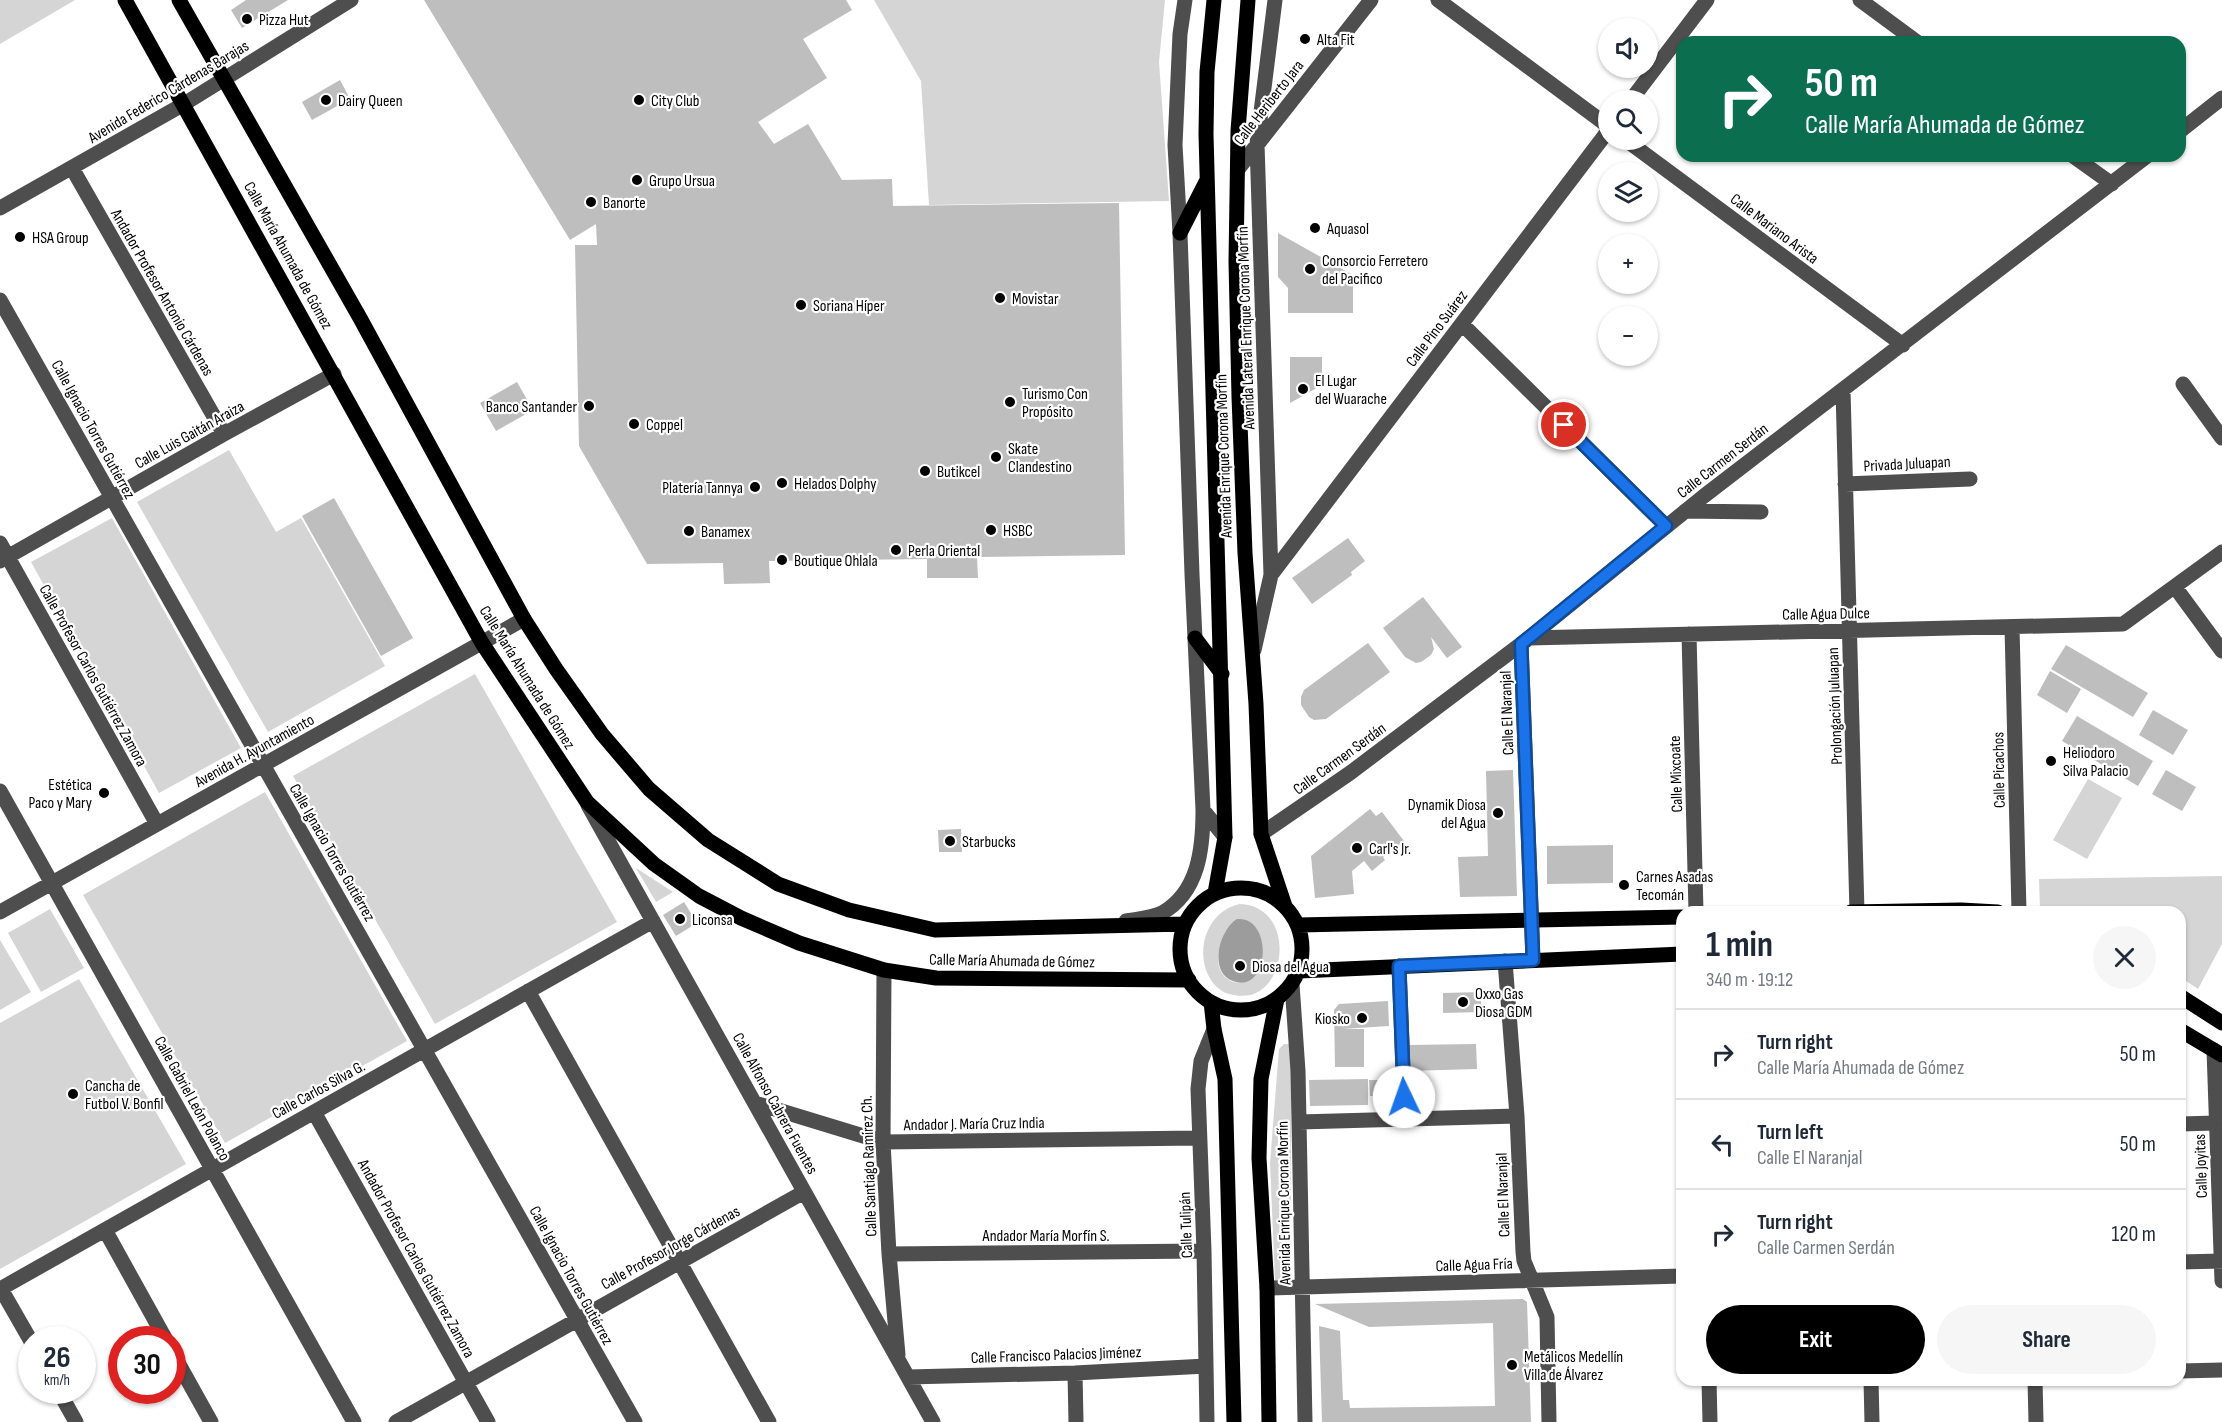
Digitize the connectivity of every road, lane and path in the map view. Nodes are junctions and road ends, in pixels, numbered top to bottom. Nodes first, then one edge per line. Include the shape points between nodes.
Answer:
1 (125, 0) edge
2 (179, 0) edge
3 (351, 0) edge
4 (1185, 0) edge
5 (1214, 0) edge
6 (1248, 0) edge
7 (1275, 0) edge
8 (1371, 0) edge
9 (1438, 0) edge
10 (1707, 0) edge
11 (1860, 0) edge
12 (1680, 36) edge
13 (1909, 36) edge
14 (1676, 41) edge
15 (225, 79) junction
16 (1639, 90) edge
17 (2222, 98) edge
18 (184, 104) junction
19 (1598, 119) edge
20 (2186, 126) edge
21 (1257, 144) junction
22 (1598, 144) edge
23 (1640, 150) edge
24 (2081, 162) edge
25 (2140, 162) edge
26 (72, 168) junction
27 (1238, 169) junction
28 (1207, 180) junction
29 (2112, 184) junction
30 (0, 208) edge
31 (1180, 233) junction
32 (0, 300) edge
33 (1462, 324) junction
34 (1903, 345) junction
35 (334, 374) junction
36 (2183, 384) dead end
37 (1843, 390) junction
38 (224, 434) junction
39 (2222, 438) edge
40 (1970, 478) dead end
41 (1845, 484) junction
42 (112, 498) junction
43 (1685, 511) junction
44 (1761, 512) dead end
45 (1666, 526) junction
46 (2222, 552) edge
47 (2, 553) edge
48 (1271, 575) junction
49 (2175, 587) junction
50 (524, 619) junction
51 (2013, 627) junction
52 (1850, 631) junction
53 (1689, 634) junction
54 (1195, 638) junction
55 (1525, 641) junction
56 (482, 642) junction
57 (2222, 651) edge
58 (1253, 653) junction
59 (1222, 674) junction
60 (263, 766) junction
61 (0, 791) edge
62 (587, 802) junction
63 (1203, 810) junction
64 (157, 824) junction
65 (1261, 834) junction
66 (1226, 837) junction
67 (52, 883) junction
68 (1215, 893) junction
69 (1285, 906) junction
70 (1696, 906) edge
71 (1857, 906) edge
72 (2019, 906) edge
73 (0, 912) edge
74 (1676, 917) edge
75 (1531, 919) junction
76 (653, 921) junction
77 (1185, 924) junction
78 (1298, 925) junction
79 (1101, 926) junction
80 (1676, 954) edge
81 (1533, 960) junction
82 (1506, 962) junction
83 (1399, 966) junction
84 (884, 970) junction
85 (1295, 978) junction
86 (1189, 980) junction
87 (528, 991) junction
88 (1277, 999) junction
89 (2186, 1000) edge
90 (1211, 1002) junction
91 (2222, 1023) edge
92 (1215, 1029) junction
93 (2186, 1034) edge
94 (424, 1050) junction
95 (2218, 1053) edge
96 (755, 1103) junction
97 (314, 1112) junction
98 (1517, 1116) junction
99 (1406, 1120) junction
100 (1299, 1122) junction
101 (2216, 1123) junction
102 (2186, 1124) edge
103 (1199, 1138) junction
104 (883, 1142) junction
105 (213, 1169) junction
106 (804, 1192) junction
107 (105, 1230) junction
108 (1204, 1251) junction
109 (889, 1254) junction
110 (2222, 1261) edge
111 (680, 1262) junction
112 (2186, 1262) edge
113 (1676, 1276) edge
114 (1532, 1281) junction
115 (2222, 1281) edge
116 (1303, 1287) junction
117 (1267, 1288) junction
118 (0, 1289) edge
119 (577, 1320) junction
120 (22, 1326) edge
121 (157, 1326) edge
122 (899, 1361) junction
123 (1206, 1366) junction
124 (2222, 1370) edge
125 (2186, 1371) edge
126 (1075, 1373) junction
127 (186, 1377) edge
128 (908, 1377) junction
129 (466, 1383) junction
130 (1708, 1386) edge
131 (1870, 1386) edge
132 (2035, 1386) edge
133 (66, 1404) edge
134 (76, 1422) edge
135 (211, 1422) edge
136 (354, 1422) edge
137 (396, 1422) edge
138 (488, 1422) edge
139 (634, 1422) edge
140 (769, 1422) edge
141 (933, 1422) edge
142 (1076, 1422) edge
143 (1207, 1422) edge
144 (1234, 1422) edge
145 (1269, 1422) edge
146 (1305, 1422) edge
147 (1549, 1422) edge
148 (1710, 1422) edge
149 (1872, 1422) edge
150 (2036, 1422) edge

1 - 18 main road, Calle María Ahumada de Gómez
2 - 15 main road, Calle María Ahumada de Gómez
3 - 15 street, Avenida Federico Cárdenas Barajas
4 - 31 street via 1175,145
5 - 28 main road, Avenida Enrique Corona Morfín via 1208,72
6 - 27 main road, Avenida Enrique Corona Morfín
7 - 21 street, Avenida Lateral Enrique Corona Morfín
8 - 21 street, Calle Heriberto Jara
9 - 19 street
10 - 12 street
11 - 13 street
14 - 16 street
15 - 18 street, Avenida Federico Cárdenas Barajas
15 - 50 main road, Calle María Ahumada de Gómez
17 - 20 street
18 - 26 street, Avenida Federico Cárdenas Barajas
18 - 35 main road, Calle María Ahumada de Gómez
21 - 27 street, Calle Heriberto Jara
21 - 48 street, Avenida Lateral Enrique Corona Morfín
22 - 33 street, Calle Pino Suárez
23 - 34 street, Calle Mariano Arista
24 - 29 street
25 - 29 street, Calle Carmen Serdán
26 - 30 street, Avenida Federico Cárdenas Barajas
26 - 38 street, Andador Profesor Antonio Cárdenas
27 - 58 main road, Avenida Enrique Corona Morfín via 1239,397
28 - 31 main road
28 - 59 main road, Avenida Enrique Corona Morfín
29 - 34 street, Calle Carmen Serdán
31 - 54 street
32 - 42 street, Calle Ignacio Torres Gutiérrez
33 - 45 street
33 - 48 street, Calle Pino Suárez
34 - 37 street, Calle Carmen Serdán
35 - 38 street, Calle Luis Gaitán Araiza
35 - 56 main road, Calle María Ahumada de Gómez
36 - 39 street
37 - 41 street, Prolongación Juluapan
37 - 43 street, Calle Carmen Serdán
38 - 42 street, Calle Luis Gaitán Araiza
40 - 41 street, Privada Juluapan
41 - 52 street, Prolongación Juluapan
42 - 47 street, Calle Luis Gaitán Araiza
42 - 60 street, Calle Ignacio Torres Gutiérrez
43 - 44 street
43 - 45 street, Calle Carmen Serdán
45 - 55 street, Calle Carmen Serdán
46 - 49 street
47 - 64 street, Calle Profesor Carlos Gutiérrez Zamora
48 - 58 street, Avenida Lateral Enrique Corona Morfín
49 - 51 street, Calle Agua Dulce via 2123,624
49 - 57 street
50 - 56 street, Avenida H. Ayuntamiento
50 - 79 main road, Calle María Ahumada de Gómez via 602,734 649,789 708,840 778,884 849,910 935,930
51 - 52 street, Calle Agua Dulce
51 - 72 street, Calle Picachos
52 - 53 street, Calle Agua Dulce
52 - 71 street, Prolongación Juluapan
53 - 55 street, Calle Agua Dulce
53 - 70 street, Calle Mixcoate
54 - 59 main road
54 - 63 street
55 - 65 street, Calle Carmen Serdán via 1350,773
55 - 75 street, Calle El Naranjal
56 - 60 street, Avenida H. Ayuntamiento
56 - 62 main road, Calle María Ahumada de Gómez
58 - 65 main road, Avenida Enrique Corona Morfín
59 - 66 main road, Avenida Enrique Corona Morfín
60 - 64 street, Avenida H. Ayuntamiento
60 - 94 street, Calle Ignacio Torres Gutiérrez
61 - 67 street, Calle Gabriel León Polanco
62 - 76 street, Calle Alfonso Cabrera Fuentes
62 - 84 main road, Calle María Ahumada de Gómez via 654,864 699,896 799,943
63 - 66 street
63 - 79 street via 1198,864 1193,879 1177,900 1161,913
64 - 67 street, Avenida H. Ayuntamiento
65 - 69 main road, Avenida Enrique Corona Morfín
66 - 68 main road, Avenida Enrique Corona Morfín
67 - 73 street, Avenida H. Ayuntamiento
67 - 105 street, Calle Gabriel León Polanco
68 - 69 main road, Avenida Enrique Corona Morfín via 1252,888 1270,894
68 - 77 main road, Avenida Enrique Corona Morfín via 1192,912
69 - 78 main road, Avenida Enrique Corona Morfín
74 - 75 main road
75 - 78 main road
75 - 81 street, Calle El Naranjal
76 - 87 street, Calle Carlos Silva G.
76 - 96 street, Calle Alfonso Cabrera Fuentes
77 - 79 main road, Calle María Ahumada de Gómez
77 - 86 main road, Avenida Enrique Corona Morfín via 1181,962
78 - 85 main road, Avenida Enrique Corona Morfín via 1303,956
80 - 81 main road
81 - 82 main road
82 - 83 main road
82 - 98 street, Calle El Naranjal
83 - 85 main road
83 - 99 street
84 - 86 main road, Calle María Ahumada de Gómez via 936,978
84 - 104 street, Calle Santiago Ramírez Ch.
85 - 88 main road, Avenida Enrique Corona Morfín
85 - 100 street, Avenida Enrique Corona Morfín
86 - 90 main road, Avenida Enrique Corona Morfín
87 - 94 street, Calle Carlos Silva G.
87 - 111 street
88 - 90 main road, Avenida Enrique Corona Morfín via 1245,1010
88 - 117 main road, Avenida Enrique Corona Morfín via 1261,1080 1259,1158
89 - 91 main road
90 - 92 main road
92 - 103 street, Calle Tulipán via 1202,1061
92 - 144 main road via 1225,1079
93 - 95 main road
94 - 97 street, Calle Carlos Silva G.
94 - 119 street, Calle Ignacio Torres Gutiérrez
95 - 101 street, Calle Joyitas
96 - 104 street, Andador J. María Cruz India
96 - 106 street, Calle Alfonso Cabrera Fuentes
97 - 105 street, Calle Carlos Silva G.
97 - 129 street, Andador Profesor Carlos Gutiérrez Zamora
98 - 99 street
98 - 114 street, Calle El Naranjal via 1523,1252
99 - 100 street
100 - 116 street, Avenida Enrique Corona Morfín
101 - 102 street
101 - 110 street, Calle Joyitas
103 - 104 street, Andador J. María Cruz India
103 - 108 street, Calle Tulipán
104 - 109 street, Calle Santiago Ramírez Ch.
105 - 107 street, Calle Carlos Silva G.
105 - 136 street, Calle Gabriel León Polanco
106 - 111 street, Calle Profesor Jorge Cárdenas
106 - 122 street, Calle Alfonso Cabrera Fuentes
107 - 118 street, Calle Carlos Silva G.
107 - 121 street
108 - 109 street, Andador María Morfín S.
108 - 123 street, Calle Tulipán
109 - 122 street, Calle Santiago Ramírez Ch.
110 - 112 street
110 - 115 street, Calle Joyitas
111 - 119 street, Calle Profesor Jorge Cárdenas
111 - 140 street
113 - 114 street, Calle Agua Fría
114 - 116 street, Calle Agua Fría
114 - 147 street, Calle El Naranjal via 1547,1317
116 - 117 street, Calle Agua Fría
116 - 146 street, Avenida Enrique Corona Morfín
117 - 145 main road, Avenida Enrique Corona Morfín
118 - 120 street
119 - 129 street, Calle Profesor Jorge Cárdenas
119 - 139 street, Calle Ignacio Torres Gutiérrez
122 - 128 street, Calle Alfonso Cabrera Fuentes
123 - 126 street, Calle Francisco Palacios Jiménez
123 - 143 street, Calle Tulipán
124 - 125 street
126 - 128 street, Calle Francisco Palacios Jiménez
126 - 142 street
127 - 135 street
128 - 141 street, Calle Alfonso Cabrera Fuentes
129 - 137 street, Calle Profesor Jorge Cárdenas
129 - 138 street, Andador Profesor Carlos Gutiérrez Zamora
130 - 148 street
131 - 149 street
132 - 150 street
133 - 134 street

